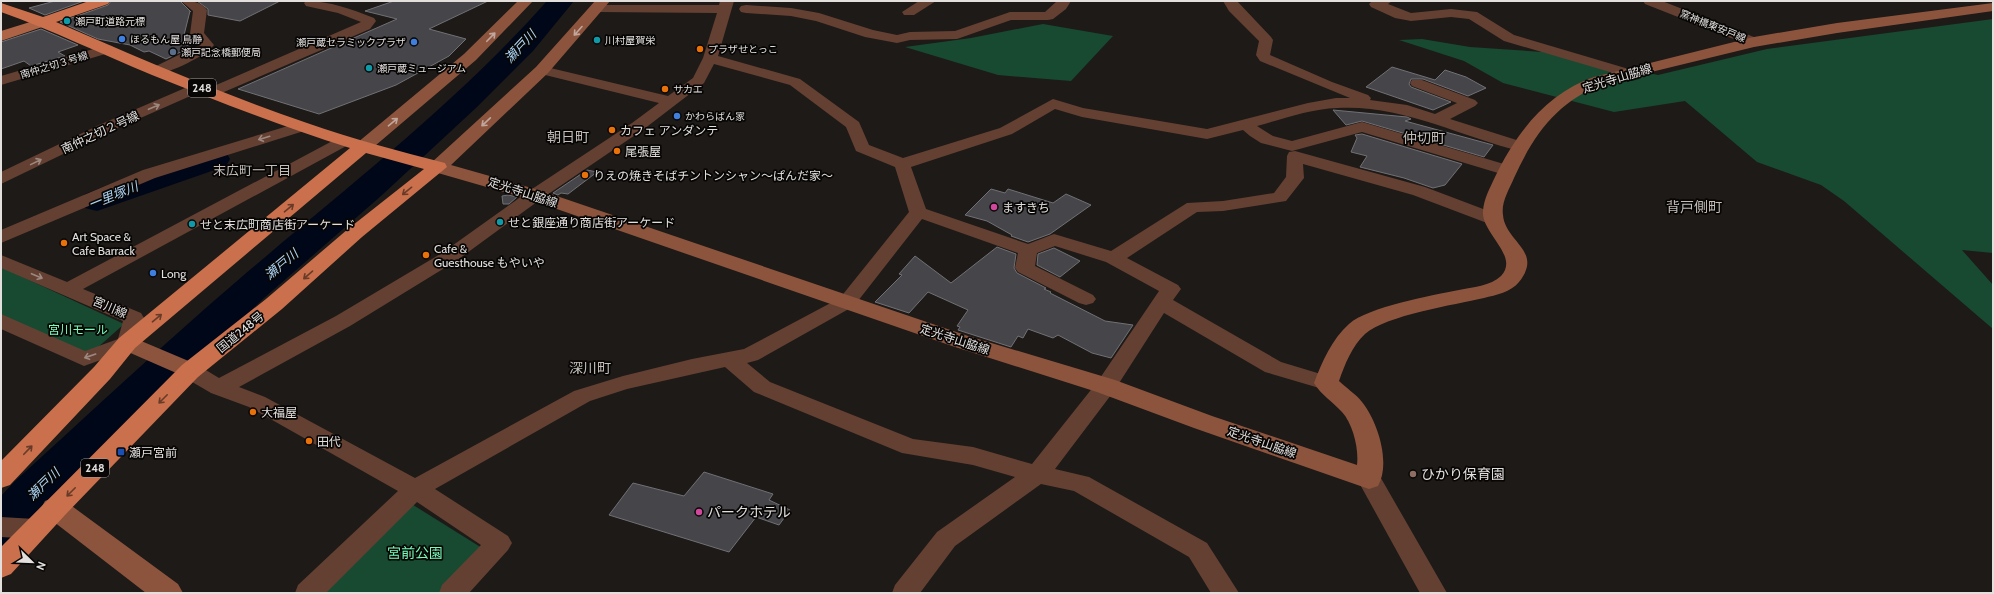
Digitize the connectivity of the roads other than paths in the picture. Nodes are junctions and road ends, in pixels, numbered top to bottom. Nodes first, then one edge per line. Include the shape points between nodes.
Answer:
1 (103, 1) edge
2 (188, 1) edge
3 (526, 1) edge
4 (929, 1) edge
5 (1064, 1) edge
6 (1230, 1) edge
7 (1384, 1) edge
8 (1650, 1) edge
9 (311, 3) dead end
10 (601, 5) edge
11 (726, 5) edge
12 (748, 5) edge
13 (1, 7) edge
14 (1993, 7) edge
15 (909, 12) dead end
16 (43, 22) junction
17 (1, 36) edge
18 (1754, 42) junction
19 (107, 49) junction
20 (712, 51) junction
21 (542, 70) junction
22 (157, 71) junction
23 (1627, 73) junction
24 (1, 81) edge
25 (1417, 83) dead end
26 (206, 90) junction
27 (670, 101) junction
28 (1382, 106) junction
29 (1437, 119) junction
30 (1247, 124) junction
31 (301, 127) junction
32 (344, 141) junction
33 (1520, 146) junction
34 (370, 149) junction
35 (902, 164) junction
36 (428, 165) junction
37 (1508, 171) junction
38 (1, 179) edge
39 (535, 195) junction
40 (918, 212) junction
41 (1493, 219) junction
42 (1, 237) edge
43 (1028, 250) junction
44 (1113, 258) junction
45 (1, 261) edge
46 (68, 289) junction
47 (1086, 299) dead end
48 (847, 302) junction
49 (1161, 302) junction
50 (1, 321) edge
51 (132, 346) junction
52 (729, 359) junction
53 (186, 369) junction
54 (1326, 383) junction
55 (1106, 386) junction
56 (219, 388) junction
57 (1037, 474) junction
58 (1, 478) edge
59 (1369, 479) junction
60 (415, 490) junction
61 (55, 508) junction
62 (19, 528) edge
63 (1, 566) edge
64 (168, 593) edge
65 (308, 593) edge
66 (452, 593) edge
67 (905, 593) edge
68 (1226, 593) edge
69 (1434, 593) edge

1 - 16 highway
2 - 22 street via 200,10 197,34 207,45 202,50
34 -> 3 main road via 470,57
4 - 15 street
5 - 12 street via 1048,16 1010,16 957,35 910,36 897,39 870,34 819,17
6 - 28 street via 1266,40 1263,55 1265,58
7 - 23 street via 1376,4 1400,16 1451,13 1472,15 1509,38
8 - 18 street, 窯神橋東安戸線
9 - 26 street, 南仲之切２号線 via 342,10 369,21 365,26
10 - 11 street
10 -> 21 main road
11 - 20 street
12 - 20 street
13 - 16 highway
14 - 18 main road, 定光寺山脇線
16 - 17 main road
16 - 19 highway, 248
18 - 23 main road, 定光寺山脇線
19 - 22 highway, 248
19 - 24 street, 南仲之切３号線
20 - 27 street via 699,80
20 - 35 street via 795,82 853,125 862,148
21 - 27 street
21 -> 36 main road
22 - 26 highway, 248
23 - 33 main road, 定光寺山脇線 via 1583,86 1568,96 1542,120
25 - 29 street via 1470,103
26 - 31 highway, 248
38 -> 26 street, 南仲之切２号線 via 105,128
27 - 39 street via 638,126
28 - 29 street
28 - 30 street via 1336,103
29 - 33 street
30 - 35 street via 1207,134 1082,112 1053,104 1006,131
30 - 37 street via 1253,133 1292,146 1362,127
31 - 32 highway, 248
31 -> 42 street via 149,174
32 - 34 highway, 248
32 - 46 street
33 - 37 main road, 定光寺山脇線
34 - 36 highway, 248
51 -> 34 highway
35 - 40 street
36 - 39 main road, 定光寺山脇線
36 -> 53 highway, 国道248号 / 248 via 274,304
37 - 41 main road, 定光寺山脇線 via 1496,194 1492,207
39 - 48 main road, 定光寺山脇線
39 - 56 street via 449,257 343,321
40 - 43 street
40 - 48 street
41 - 44 street via 1419,191 1295,156 1295,178 1280,197 1223,206 1193,207
41 - 54 main road via 1516,258 1512,277 1486,291 1404,309 1364,323 1337,355
43 - 44 street via 1054,240
43 - 47 street via 1025,268
44 - 49 street via 1171,289
45 -> 46 street, 宮川線
46 - 51 street, 宮川線 via 134,318
48 - 52 street via 750,355
48 - 55 main road, 定光寺山脇線 via 960,341
49 - 54 street via 1273,366
49 - 55 street
51 -> 50 street via 84,359
51 - 53 main road
58 -> 51 highway via 102,373
52 - 57 street via 762,387 910,447 973,456
52 - 60 street via 623,383 582,396
53 - 56 street
53 -> 61 highway, 国道248号 / 248
54 - 59 main road via 1353,408 1365,431 1371,457
55 - 57 street
55 - 59 main road, 定光寺山脇線
56 - 60 street via 257,402
57 - 67 street via 946,538
57 - 68 street via 1080,483 1198,550
59 - 69 street
60 - 65 street
60 - 66 street via 499,543
61 - 62 highway, 国道248号 / 248
61 - 64 main road
62 - 63 highway, 国道248号 / 248

